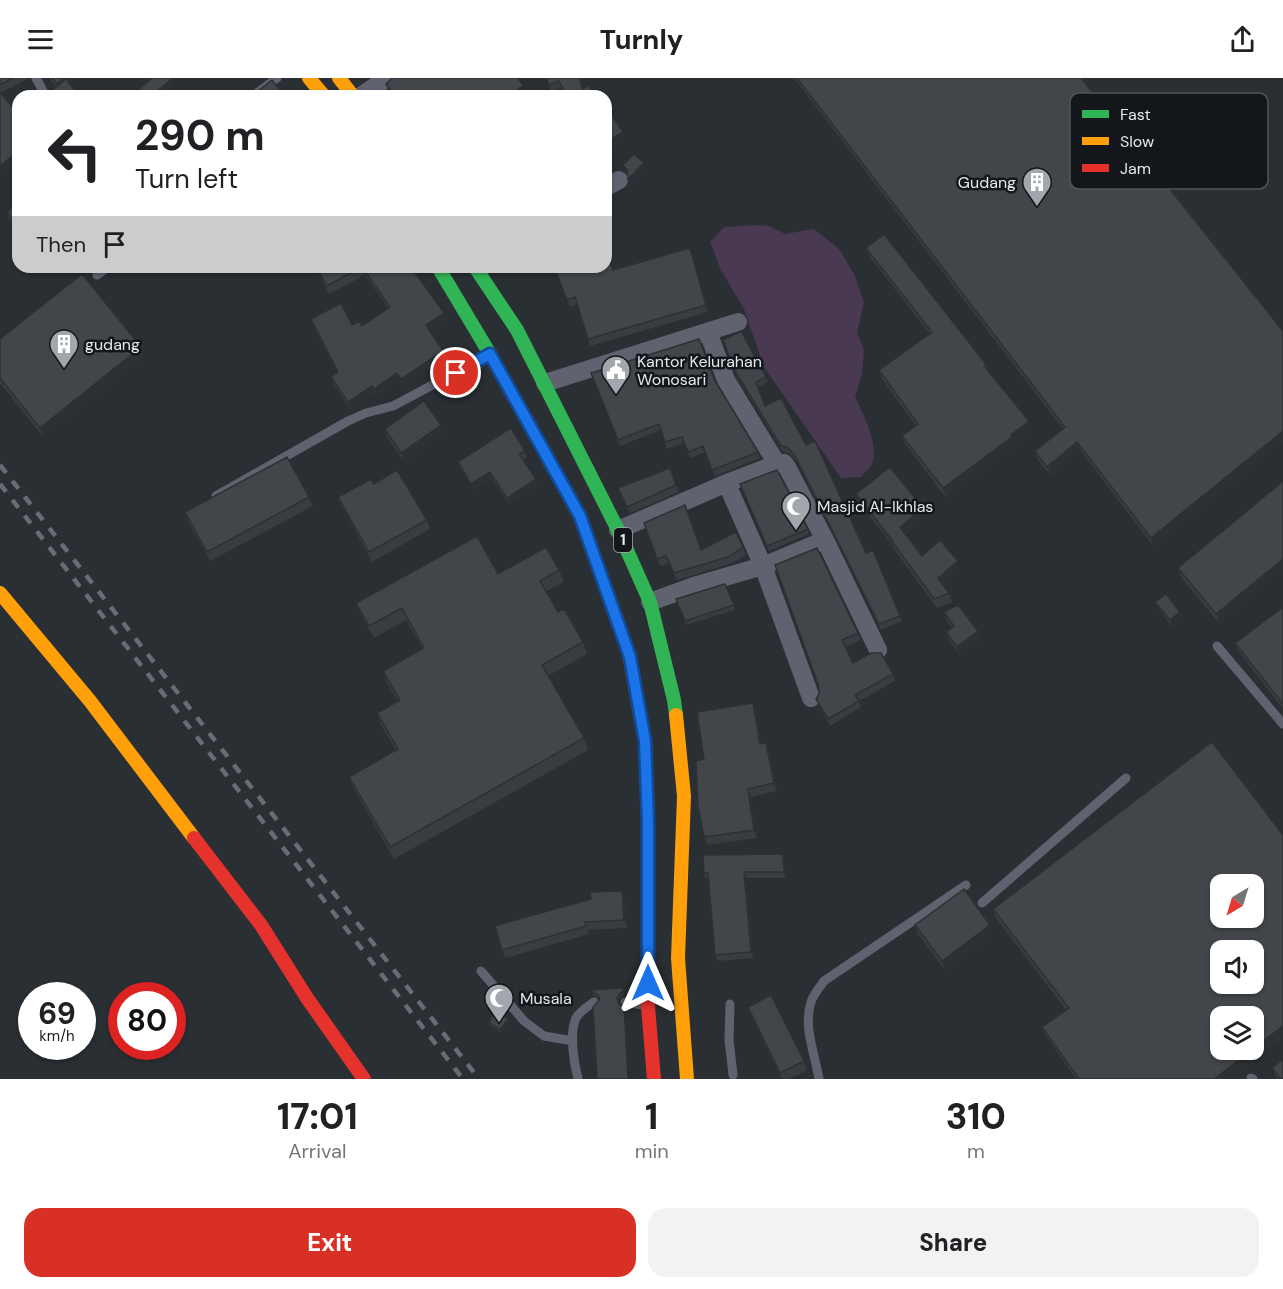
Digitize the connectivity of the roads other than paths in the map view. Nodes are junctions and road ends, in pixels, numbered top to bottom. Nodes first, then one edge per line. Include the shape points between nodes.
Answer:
1 (277, 78) edge
2 (309, 78) edge
3 (339, 78) edge
4 (387, 78) edge
5 (261, 90) edge
6 (319, 90) edge
7 (348, 90) edge
8 (370, 90) edge
9 (100, 273) edge
10 (442, 273) edge
11 (479, 273) edge
12 (97, 275) dead end
13 (738, 322) dead end
14 (708, 332) junction
15 (490, 354) junction
16 (545, 383) junction
17 (777, 464) junction
18 (730, 491) dead end
19 (211, 499) edge
20 (618, 530) junction
21 (825, 540) junction
22 (763, 566) junction
23 (0, 592) edge
24 (650, 602) junction
25 (1217, 646) dead end
26 (878, 650) edge
27 (811, 698) dead end
28 (1283, 724) edge
29 (1126, 778) dead end
30 (966, 885) dead end
31 (982, 903) dead end
32 (481, 971) dead end
33 (594, 1002) edge
34 (625, 1002) dead end
35 (730, 1004) dead end
36 (654, 1006) junction
37 (573, 1041) junction
38 (733, 1076) dead end
39 (364, 1079) edge
40 (578, 1079) edge
41 (654, 1079) edge
42 (687, 1079) edge
43 (819, 1079) edge

1 - 5 lane
2 - 6 main road
3 - 7 main road
4 - 8 street
9 - 12 lane
10 - 15 main road, 1
11 - 16 main road, 1 via 517,330
13 - 14 street
14 - 16 street
14 - 17 street via 726,380
15 - 19 lane via 393,406 348,421
15 - 36 main road, 1 via 580,516 630,657 645,741
16 - 20 main road, 1
17 - 20 street
17 - 21 street via 787,467
18 - 22 street
20 - 24 main road, 1
21 - 22 street
21 - 26 street
22 - 24 street
22 - 27 street
23 - 39 main road via 90,701 261,925
24 - 42 main road, 1 via 674,700 684,796 676,1006
25 - 28 lane
29 - 31 lane
30 - 43 lane via 824,981 811,1000 807,1025
32 - 37 lane via 524,1021 544,1036
33 - 37 lane via 575,1020
34 - 36 lane
35 - 38 lane
36 - 41 main road, 1
37 - 40 lane

